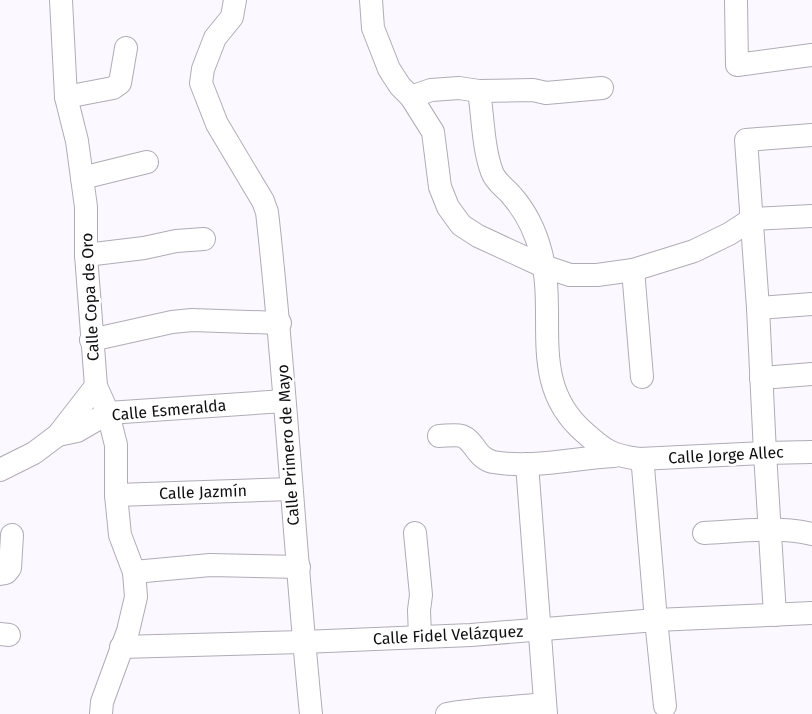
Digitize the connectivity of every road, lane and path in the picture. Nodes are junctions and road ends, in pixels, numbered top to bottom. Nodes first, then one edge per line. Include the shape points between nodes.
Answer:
1 (61, 0) edge
2 (235, 0) edge
3 (371, 0) edge
4 (736, 0) edge
5 (126, 48) dead end
6 (812, 55) edge
7 (602, 88) dead end
8 (479, 92) junction
9 (411, 96) junction
10 (66, 98) junction
11 (812, 135) edge
12 (147, 162) dead end
13 (82, 178) junction
14 (812, 216) edge
15 (752, 219) junction
16 (204, 239) dead end
17 (86, 255) junction
18 (543, 266) junction
19 (633, 270) junction
20 (812, 304) edge
21 (758, 308) junction
22 (280, 323) junction
23 (91, 340) junction
24 (812, 375) edge
25 (642, 377) dead end
26 (761, 378) junction
27 (96, 386) junction
28 (284, 401) junction
29 (108, 413) junction
30 (58, 435) junction
31 (438, 436) dead end
32 (812, 452) edge
33 (765, 453) junction
34 (614, 456) junction
35 (639, 459) junction
36 (527, 464) junction
37 (0, 470) edge
38 (291, 489) junction
39 (116, 495) junction
40 (770, 529) junction
41 (415, 533) dead end
42 (704, 533) dead end
43 (812, 534) edge
44 (12, 535) dead end
45 (299, 567) junction
46 (134, 572) junction
47 (0, 574) edge
48 (812, 613) edge
49 (775, 615) junction
50 (656, 620) junction
51 (540, 630) junction
52 (420, 637) junction
53 (303, 642) junction
54 (121, 647) junction
55 (665, 706) dead end
56 (546, 709) edge
57 (101, 714) edge
58 (310, 714) edge
59 (447, 714) edge

1 - 10 street, Calle Copa de Oro
2 - 22 street, Calle Primero de Mayo via 232,17 215,38 201,83 217,124 267,212
3 - 9 street via 373,28 389,69
4 - 6 street via 737,65
5 - 10 street via 120,83
7 - 8 street via 553,93
8 - 9 street via 440,89
8 - 18 street via 493,174 524,212
9 - 18 street via 433,132 440,188 461,225
10 - 13 street, Calle Copa de Oro
11 - 15 street via 746,140
12 - 13 street
13 - 17 street, Calle Copa de Oro
14 - 15 street
15 - 19 street via 694,251
15 - 21 street
16 - 17 street
17 - 23 street, Calle Copa de Oro
18 - 19 street via 570,275
18 - 34 street via 547,356 554,392 573,423
19 - 25 street
20 - 21 street
21 - 26 street
22 - 23 street via 192,320
22 - 28 street, Calle Primero de Mayo
23 - 27 street, Calle Copa de Oro
24 - 26 street
26 - 33 street
27 - 29 street, Calle Copa de Oro
27 - 30 street, Calle Esmeralda
28 - 29 street, Calle Esmeralda
28 - 38 street, Calle Primero de Mayo
29 - 30 street, Calle Esmeralda via 77,431
29 - 39 street, Calle Copa de Oro via 116,445
30 - 37 street, Calle Esmeralda via 34,453
31 - 36 street via 467,438 481,457 491,462
32 - 33 street, Calle Jorge Allec
33 - 35 street, Calle Jorge Allec
33 - 40 street
34 - 35 street, Calle Jorge Allec
34 - 36 street
35 - 50 street via 646,486
36 - 51 street
38 - 39 street, Calle Jazmín
38 - 45 street, Calle Primero de Mayo
39 - 46 street, Calle Copa de Oro via 120,535
40 - 42 street
40 - 43 street
40 - 49 street
41 - 52 street via 421,595
44 - 47 street via 10,568
45 - 46 street via 210,565
45 - 53 street, Calle Primero de Mayo
46 - 54 street, Calle Copa de Oro via 136,597
48 - 49 street, Calle Fidel Velázquez
49 - 50 street, Calle Fidel Velázquez
50 - 51 street, Calle Fidel Velázquez
50 - 55 street
51 - 52 street, Calle Fidel Velázquez
51 - 56 street
52 - 53 street, Calle Fidel Velázquez
53 - 54 street, Calle Fidel Velázquez
53 - 58 street, Calle Primero de Mayo
54 - 57 street, Calle Copa de Oro
56 - 59 street

